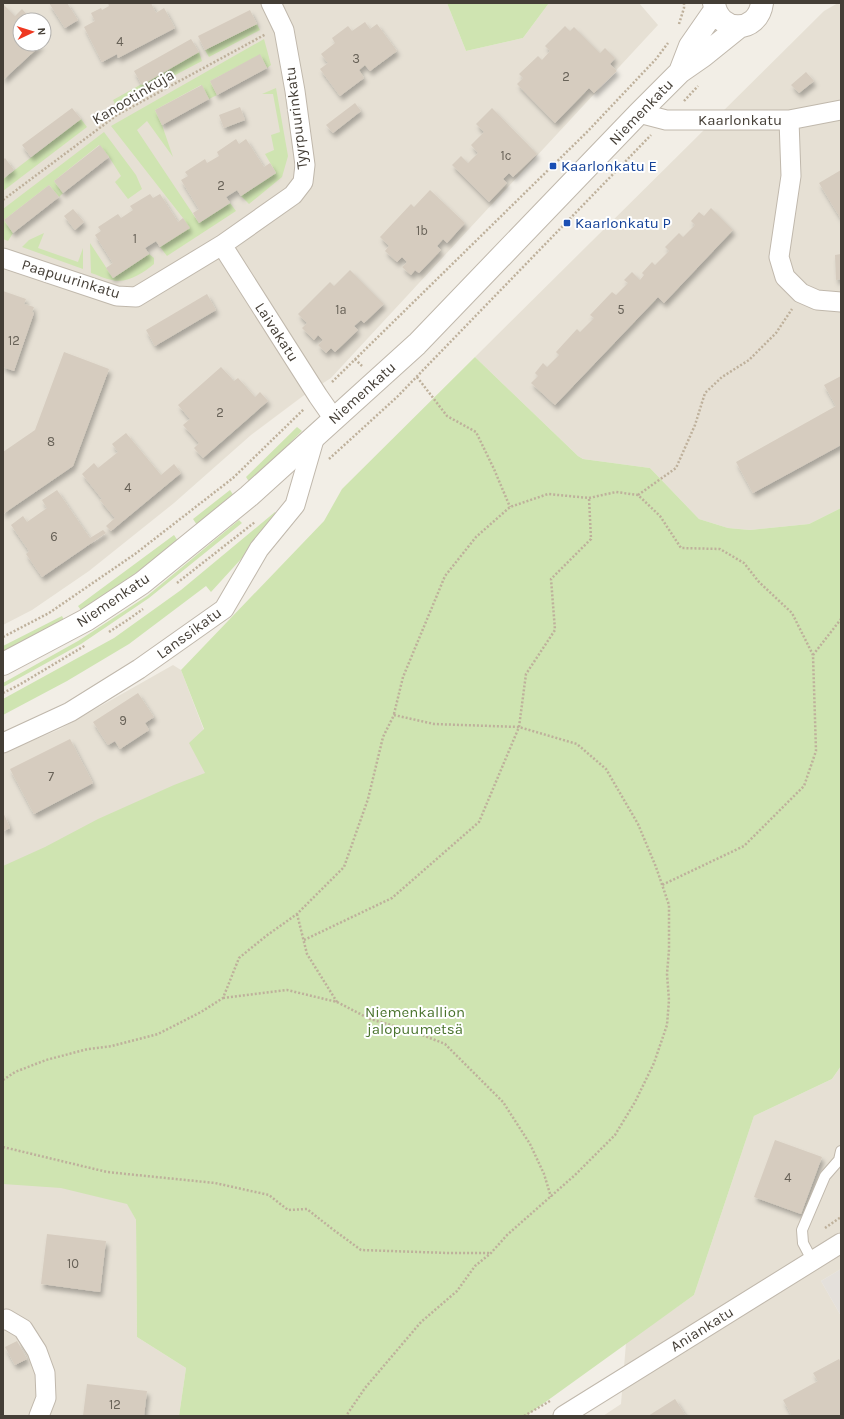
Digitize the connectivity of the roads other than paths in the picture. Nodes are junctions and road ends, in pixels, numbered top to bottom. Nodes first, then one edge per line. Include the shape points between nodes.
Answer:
1 (271, 3) edge
2 (715, 6) edge
3 (763, 6) edge
4 (739, 26) junction
5 (680, 72) junction
6 (841, 110) edge
7 (639, 113) junction
8 (789, 120) junction
9 (222, 245) junction
10 (3, 258) edge
11 (841, 302) edge
12 (334, 419) junction
13 (315, 436) junction
14 (3, 664) edge
15 (3, 743) edge
16 (841, 1151) edge
17 (841, 1243) edge
18 (812, 1260) junction
19 (3, 1320) edge
20 (39, 1416) edge
21 (563, 1416) edge

1 - 9 street, Tyyrpuurinkatu via 284,30 295,91 305,165 302,182 293,195
2 - 4 street via 724,22 731,26
2 - 5 street, Niemenkatu via 690,46
3 - 4 street, Niemenkatu via 756,19
4 - 5 street, Niemenkatu
5 - 7 street, Niemenkatu
6 - 8 street, Kaarlonkatu
7 - 8 street, Kaarlonkatu via 666,120
7 - 12 street, Niemenkatu via 417,344
8 - 11 street via 791,176 779,257 785,277 802,293 817,300
9 - 10 street, Paapuurinkatu via 136,297 117,296
9 - 12 street, Laivakatu
12 - 13 street, Niemenkatu
13 - 14 street, Niemenkatu via 245,500 142,583 86,620
13 - 15 street, Lanssikatu via 295,505 259,549 224,609 139,669 70,712
16 - 18 lane via 839,1160 825,1176 802,1230 803,1243
17 - 18 street, Aniankatu
18 - 21 street, Aniankatu
19 - 20 street via 6,1319 23,1329 37,1350 46,1373 46,1398

